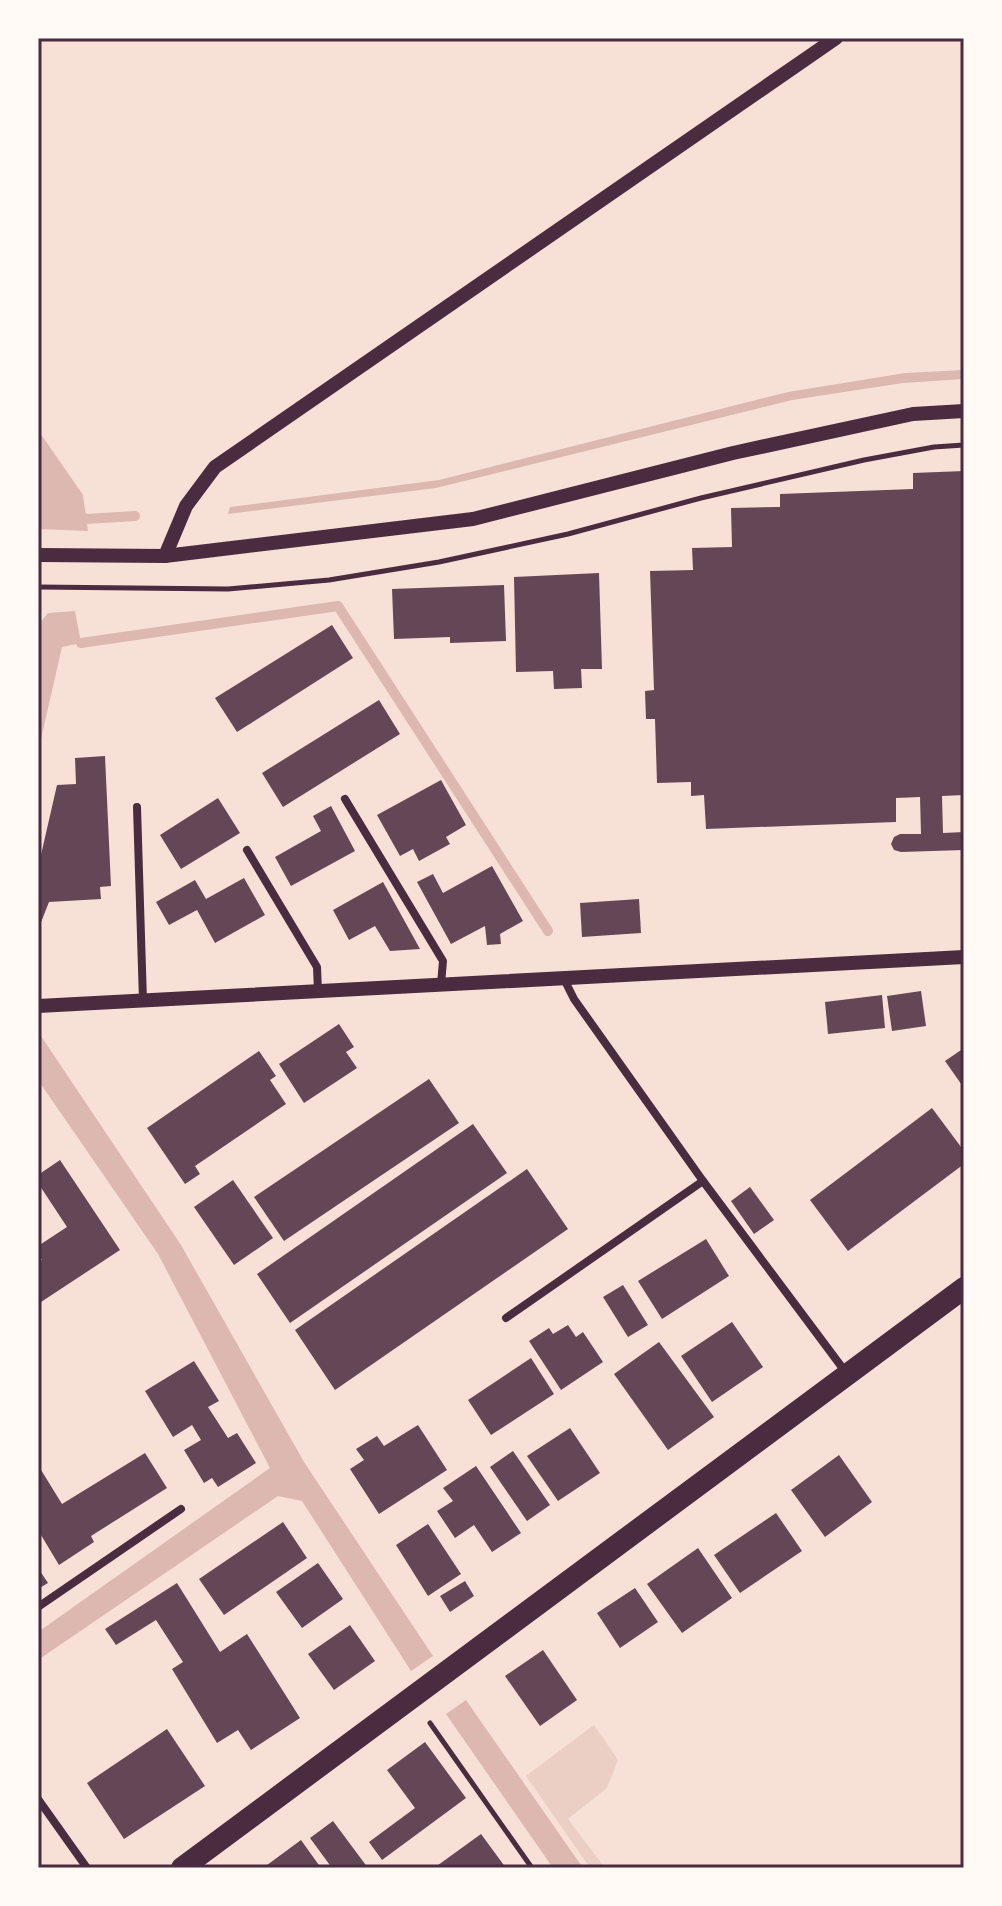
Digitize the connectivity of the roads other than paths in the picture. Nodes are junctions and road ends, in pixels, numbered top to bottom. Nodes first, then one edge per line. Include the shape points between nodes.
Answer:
1 (836, 38) edge
2 (964, 411) edge
3 (38, 555) edge
4 (165, 556) junction
5 (345, 799) dead end
6 (137, 807) dead end
7 (247, 850) dead end
8 (964, 957) edge
9 (563, 977) junction
10 (441, 984) junction
11 (318, 991) junction
12 (143, 1001) junction
13 (38, 1006) edge
14 (703, 1181) junction
15 (964, 1288) edge
16 (506, 1318) dead end
17 (847, 1375) junction
18 (181, 1509) dead end
19 (38, 1607) edge
20 (38, 1799) edge
21 (87, 1868) edge
22 (182, 1868) edge

1 - 4 street via 215,467 186,506
2 - 4 street via 913,414 748,450 473,519
3 - 4 street
5 - 10 street via 443,961
6 - 12 street
7 - 11 street via 317,967
8 - 9 street
9 - 10 street
9 - 14 street
10 - 11 street
11 - 12 street
12 - 13 street
14 - 16 street
14 - 17 street
15 - 17 highway
17 - 22 highway
18 - 19 street
20 - 21 street

